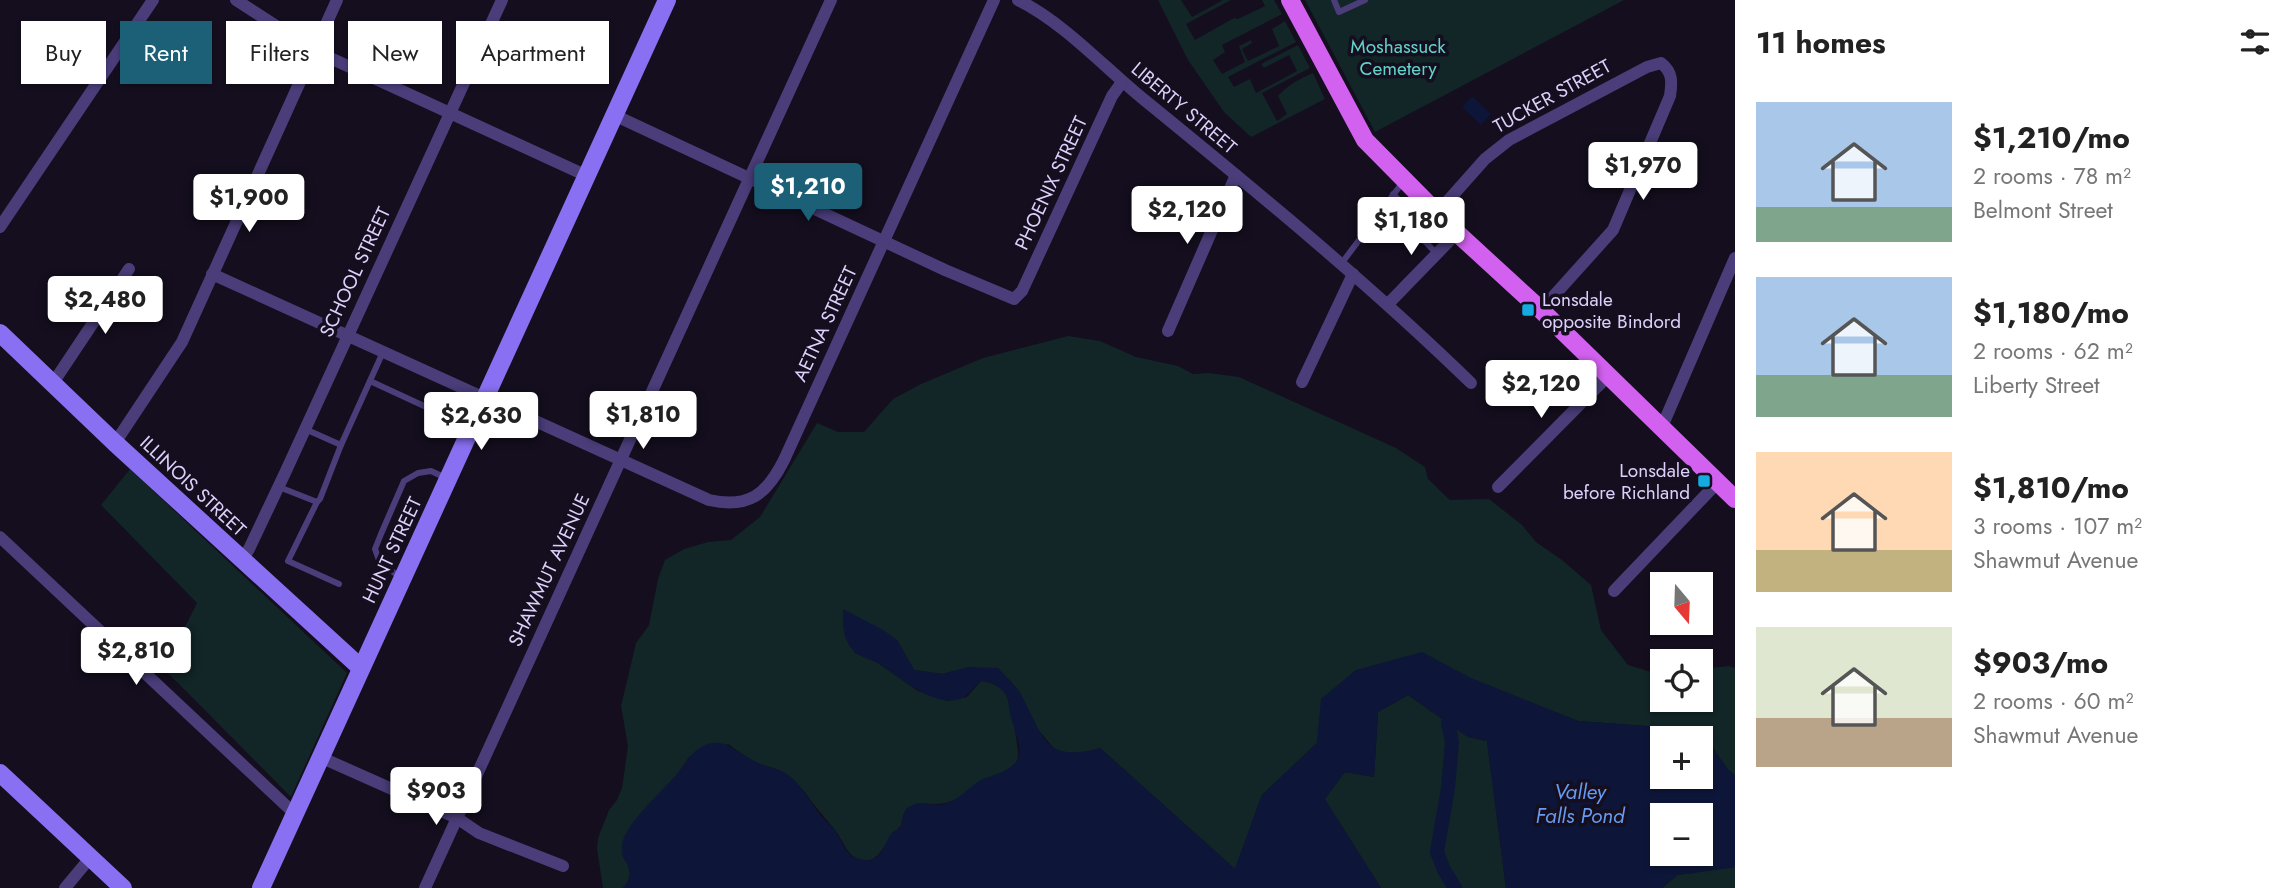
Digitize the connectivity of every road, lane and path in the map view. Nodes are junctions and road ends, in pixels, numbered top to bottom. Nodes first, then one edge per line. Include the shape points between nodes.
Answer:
1 (153, 0) edge
2 (236, 0) edge
3 (337, 0) edge
4 (502, 0) edge
5 (667, 0) edge
6 (831, 0) edge
7 (994, 0) edge
8 (1018, 0) edge
9 (1290, 0) edge
10 (1334, 0) edge
11 (1365, 0) edge
12 (268, 21) edge
13 (328, 21) edge
14 (334, 60) edge
15 (1122, 82) junction
16 (299, 84) edge
17 (449, 114) junction
18 (614, 115) junction
19 (1236, 175) junction
20 (587, 176) junction
21 (749, 178) junction
22 (1398, 188) junction
23 (1380, 212) junction
24 (1431, 219) junction
25 (0, 227) edge
26 (1457, 233) junction
27 (1418, 234) junction
28 (885, 241) junction
29 (1437, 254) junction
30 (1735, 258) edge
31 (1341, 264) junction
32 (129, 269) dead end
33 (212, 274) junction
34 (1353, 274) junction
35 (1388, 303) junction
36 (1541, 310) junction
37 (1168, 331) dead end
38 (0, 333) edge
39 (347, 336) junction
40 (383, 352) junction
41 (1608, 376) junction
42 (370, 382) junction
43 (1302, 382) dead end
44 (53, 383) junction
45 (1471, 383) dead end
46 (485, 398) junction
47 (437, 412) dead end
48 (305, 429) junction
49 (1661, 429) junction
50 (115, 443) junction
51 (341, 445) junction
52 (620, 460) junction
53 (448, 478) junction
54 (1718, 482) junction
55 (279, 486) junction
56 (1498, 487) dead end
57 (1735, 499) edge
58 (317, 502) junction
59 (0, 537) edge
60 (242, 560) junction
61 (402, 578) junction
62 (339, 584) dead end
63 (1614, 591) dead end
64 (361, 668) junction
65 (320, 757) junction
66 (0, 773) edge
67 (295, 814) junction
68 (457, 818) junction
69 (90, 858) junction
70 (563, 866) dead end
71 (65, 888) edge
72 (123, 888) edge
73 (261, 888) edge
74 (425, 888) edge

1 - 25 street
2 - 12 street
3 - 13 street
4 - 17 street, SCHOOL STREET
5 - 18 main road, HUNT STREET
6 - 21 street, SHAWMUT AVENUE
7 - 28 street, AETNA STREET
8 - 15 street, LIBERTY STREET via 1070,36
9 - 22 main road via 1357,130
10 - 11 lane via 1339,12
14 - 17 street
15 - 19 street, LIBERTY STREET
15 - 28 street, PHOENIX STREET via 1022,291 1014,299
16 - 33 street
17 - 20 street
17 - 39 street, SCHOOL STREET
18 - 20 main road, HUNT STREET
18 - 21 street
19 - 31 street, LIBERTY STREET
19 - 37 street
20 - 46 main road, HUNT STREET
21 - 28 street
21 - 52 street, SHAWMUT AVENUE
22 - 23 lane
22 - 24 main road
23 - 27 lane via 1412,241
23 - 31 lane
24 - 26 main road
24 - 27 lane
24 - 36 street, TUCKER STREET via 1509,139 1661,63 1671,76 1670,96 1613,230
26 - 29 street
26 - 36 main road
27 - 29 lane
28 - 52 street, AETNA STREET via 765,490 723,503
29 - 35 street
30 - 49 street
31 - 34 street, LIBERTY STREET
32 - 44 street
33 - 39 street
33 - 50 street via 182,342
34 - 35 street, LIBERTY STREET
34 - 43 street
35 - 45 street, LIBERTY STREET
36 - 41 main road
38 - 44 main road, ILLINOIS STREET
39 - 40 street
39 - 48 street, SCHOOL STREET
40 - 42 lane
40 - 46 street
41 - 49 main road
41 - 56 street
42 - 47 lane
42 - 51 lane
44 - 50 main road, ILLINOIS STREET
46 - 52 street
46 - 53 main road, HUNT STREET
48 - 51 lane
48 - 55 street, SCHOOL STREET
49 - 54 main road
50 - 60 main road, ILLINOIS STREET
51 - 58 lane
52 - 68 street, SHAWMUT AVENUE
53 - 61 main road, HUNT STREET
53 - 61 lane via 431,471 404,481 375,549 380,563
54 - 57 main road
54 - 63 street
55 - 58 lane
55 - 60 street, SCHOOL STREET
58 - 62 lane via 288,561
59 - 67 street
60 - 64 main road, ILLINOIS STREET
61 - 64 main road, HUNT STREET
64 - 65 main road, HUNT STREET
65 - 67 main road, HUNT STREET
65 - 68 street
66 - 69 main road
67 - 73 main road, HUNT STREET
68 - 70 street via 491,838
68 - 74 street, SHAWMUT AVENUE
69 - 71 street
69 - 72 main road

